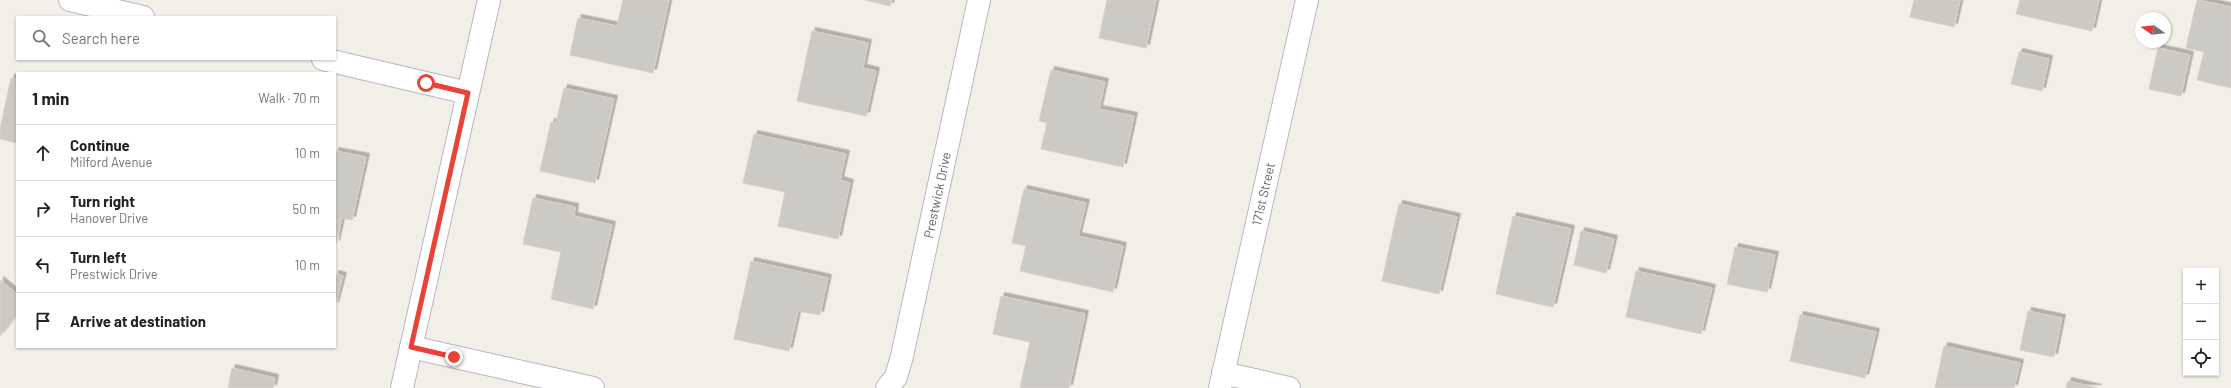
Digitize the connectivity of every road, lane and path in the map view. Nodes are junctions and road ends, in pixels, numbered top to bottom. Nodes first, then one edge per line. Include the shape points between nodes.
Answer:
1 (70, 0) edge
2 (489, 0) edge
3 (979, 0) edge
4 (1307, 0) edge
5 (139, 16) edge
6 (327, 60) edge
7 (468, 93) junction
8 (411, 347) junction
9 (1221, 381) edge
10 (402, 388) edge
11 (593, 388) edge
12 (887, 388) edge
13 (1289, 388) edge

1 - 5 street
2 - 7 street
3 - 12 street, Prestwick Drive via 902,356 896,377
4 - 9 street, 171st Street
6 - 7 street
7 - 8 street
8 - 10 street
8 - 11 street
9 - 13 street

